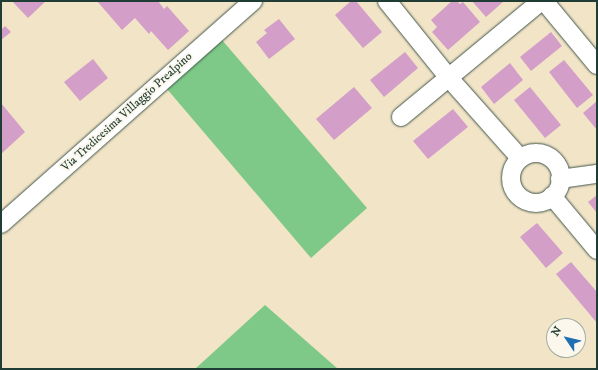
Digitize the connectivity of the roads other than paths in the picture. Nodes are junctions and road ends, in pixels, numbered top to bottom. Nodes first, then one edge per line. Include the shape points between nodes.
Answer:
1 (253, 1) edge
2 (387, 1) edge
3 (541, 1) edge
4 (544, 1) edge
5 (597, 65) edge
6 (449, 78) junction
7 (401, 117) dead end
8 (520, 158) junction
9 (597, 174) edge
10 (560, 179) junction
11 (552, 196) junction
12 (1, 224) edge
13 (597, 250) edge

1 - 12 street, Via Tredicesima Villaggio Prealpino
2 - 6 street
3 - 6 street
4 - 5 street
6 - 7 street
6 - 8 street
8 - 10 street via 535,153 550,157 556,163
8 - 11 street via 515,164 511,179 517,194 530,202 545,200
9 - 10 street
10 - 11 street
11 - 13 street

